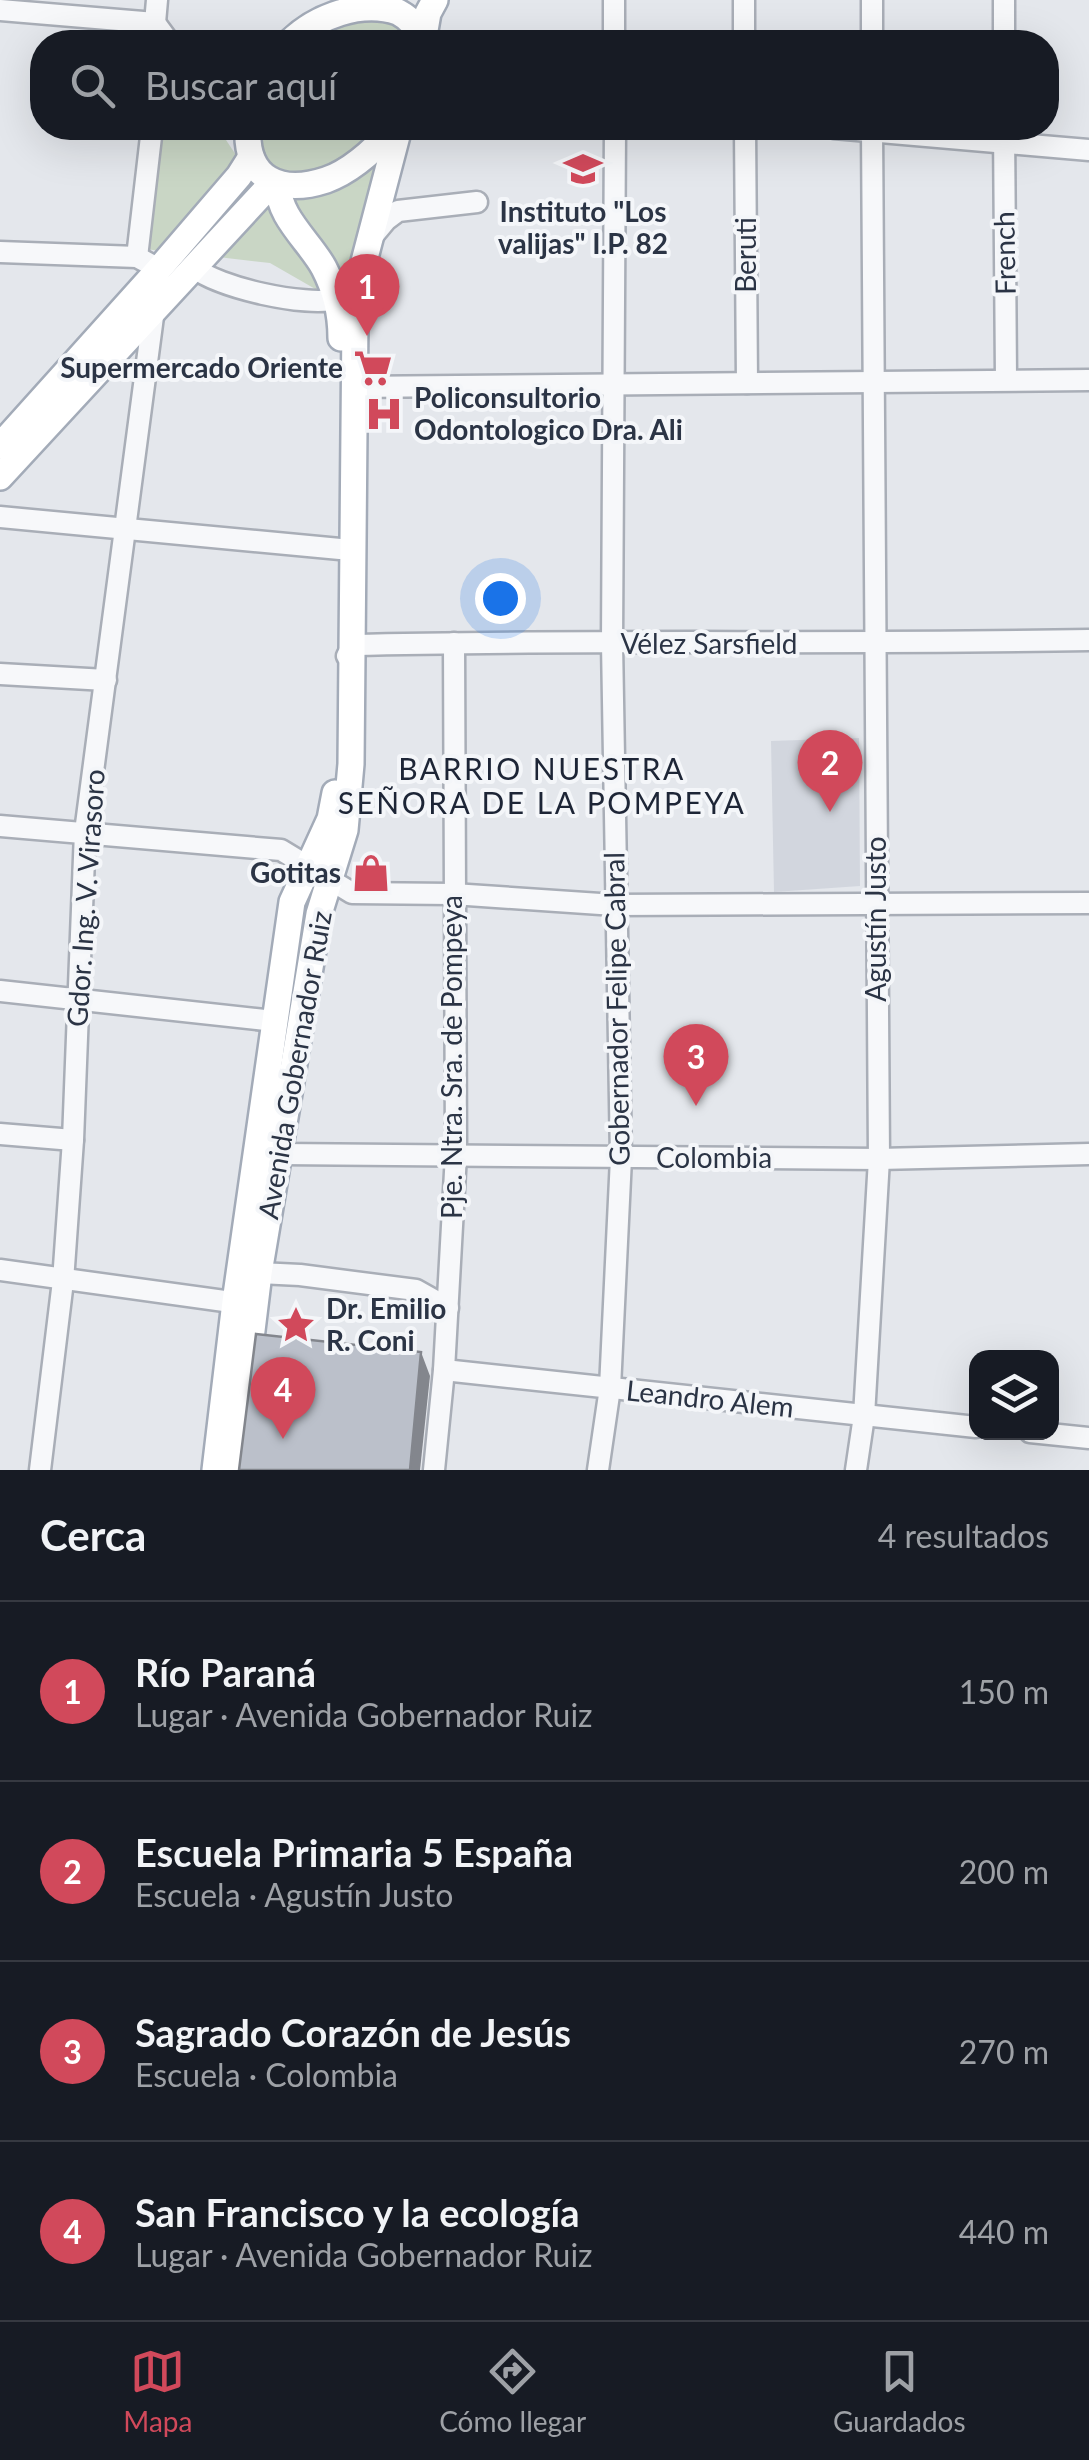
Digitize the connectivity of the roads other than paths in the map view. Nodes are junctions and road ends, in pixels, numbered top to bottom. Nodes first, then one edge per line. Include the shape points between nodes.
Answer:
1 (157, 0) edge
2 (614, 0) edge
3 (744, 0) edge
4 (872, 0) edge
5 (1004, 0) edge
6 (372, 2) edge
7 (0, 10) edge
8 (155, 23) junction
9 (421, 24) edge
10 (160, 30) edge
11 (306, 30) edge
12 (614, 30) edge
13 (744, 30) edge
14 (872, 30) edge
15 (1004, 30) edge
16 (152, 140) edge
17 (244, 140) edge
18 (244, 140) edge
19 (382, 140) edge
20 (393, 140) edge
21 (615, 140) edge
22 (745, 140) edge
23 (872, 140) edge
24 (1004, 140) edge
25 (1032, 140) edge
26 (1089, 150) edge
27 (275, 184) junction
28 (477, 202) dead end
29 (368, 242) junction
30 (0, 252) edge
31 (148, 263) junction
32 (192, 266) junction
33 (337, 299) junction
34 (155, 306) junction
35 (1006, 378) junction
36 (873, 380) junction
37 (1089, 380) edge
38 (747, 382) junction
39 (614, 384) junction
40 (353, 387) junction
41 (0, 446) edge
42 (0, 477) edge
43 (0, 518) edge
44 (128, 529) junction
45 (340, 549) junction
46 (1089, 640) edge
47 (454, 643) junction
48 (612, 643) junction
49 (876, 644) junction
50 (347, 656) junction
51 (0, 674) edge
52 (106, 680) junction
53 (0, 826) edge
54 (85, 832) junction
55 (309, 865) junction
56 (330, 882) junction
57 (453, 894) junction
58 (875, 902) junction
59 (1089, 902) edge
60 (615, 906) junction
61 (0, 992) edge
62 (78, 1000) junction
63 (274, 1022) junction
64 (0, 1134) edge
65 (73, 1140) junction
66 (280, 1154) junction
67 (456, 1154) junction
68 (1089, 1154) edge
69 (622, 1158) junction
70 (879, 1159) junction
71 (0, 1270) edge
72 (259, 1273) junction
73 (63, 1281) junction
74 (245, 1304) junction
75 (448, 1308) junction
76 (444, 1370) junction
77 (610, 1388) junction
78 (864, 1416) junction
79 (969, 1426) edge
80 (1059, 1435) edge
81 (1089, 1438) edge
82 (40, 1470) edge
83 (216, 1470) edge
84 (235, 1470) edge
85 (434, 1470) edge
86 (598, 1470) edge
87 (856, 1470) edge

1 - 8 street
2 - 12 street
3 - 13 street
4 - 14 street
5 - 15 street
6 - 9 main road
6 - 11 main road via 342,8
7 - 8 street
8 - 10 street
16 - 31 street, Gdor. Ing. V. Virasoro
17 - 31 main road via 239,176
18 - 27 main road, Avenida Gobernador Ruiz via 257,170
19 - 27 main road via 326,180
20 - 29 main road, Avenida Gobernador Ruiz
21 - 39 street, Gobernador Felipe Cabral
22 - 38 street, Beruti
23 - 36 street, Agustín Justo
24 - 35 street, French
25 - 26 street
27 - 32 main road
27 - 33 main road, Avenida Gobernador Ruiz
28 - 29 street via 398,211
29 - 40 main road, Avenida Gobernador Ruiz via 355,318
30 - 31 street
31 - 34 street, Gdor. Ing. V. Virasoro
31 - 41 main road
32 - 33 street via 212,280 300,300
32 - 34 main road
33 - 45 main road, Avenida Gobernador Ruiz
34 - 42 main road
34 - 44 street, Gdor. Ing. V. Virasoro
35 - 36 street
35 - 37 street
36 - 38 street
36 - 49 street, Agustín Justo
38 - 39 street
39 - 40 street
39 - 48 street, Gobernador Felipe Cabral
40 - 50 main road, Avenida Gobernador Ruiz
43 - 44 street
44 - 45 street
44 - 52 street, Gdor. Ing. V. Virasoro
45 - 50 main road, Avenida Gobernador Ruiz
46 - 49 street, Vélez Sarsfield
47 - 48 street, Vélez Sarsfield
47 - 50 street, Vélez Sarsfield
47 - 57 street, Pje. Ntra. Sra. de Pompeya
48 - 49 street, Vélez Sarsfield
48 - 60 street, Gobernador Felipe Cabral
49 - 58 street, Agustín Justo
50 - 55 main road, Avenida Gobernador Ruiz via 330,820
50 - 56 main road, Avenida Gobernador Ruiz via 351,764 345,830
51 - 52 street
52 - 54 street, Gdor. Ing. V. Virasoro
53 - 54 street
54 - 55 street via 282,850
54 - 62 street, Gdor. Ing. V. Virasoro
55 - 56 street
55 - 63 main road, Avenida Gobernador Ruiz via 292,902
56 - 57 street via 352,893
56 - 66 main road, Avenida Gobernador Ruiz via 318,914
57 - 60 street
57 - 67 street, Pje. Ntra. Sra. de Pompeya
58 - 59 street
58 - 60 street
58 - 70 street, Agustín Justo
60 - 69 street, Gobernador Felipe Cabral
61 - 62 street
62 - 63 street
62 - 65 street, Gdor. Ing. V. Virasoro
63 - 74 main road, Avenida Gobernador Ruiz
64 - 65 street
65 - 73 street, Gdor. Ing. V. Virasoro
66 - 67 street, Colombia
66 - 72 main road, Avenida Gobernador Ruiz
67 - 69 street, Colombia
67 - 75 street, Pje. Ntra. Sra. de Pompeya
68 - 70 street, Colombia
69 - 70 street, Colombia
69 - 77 street, Gobernador Felipe Cabral
70 - 78 street, Agustín Justo
71 - 73 street
72 - 74 main road, Avenida Gobernador Ruiz
72 - 75 street via 416,1290
73 - 74 street
73 - 82 street, Gdor. Ing. V. Virasoro
74 - 83 main road, Avenida Gobernador Ruiz
74 - 84 main road, Avenida Gobernador Ruiz
75 - 76 street, Pje. Ntra. Sra. de Pompeya
76 - 77 street, Leandro Alem
76 - 85 street, Pje. Ntra. Sra. de Pompeya
77 - 78 street, Leandro Alem
77 - 86 street, Gobernador Felipe Cabral
78 - 79 street, Leandro Alem
78 - 87 street, Agustín Justo
80 - 81 street

